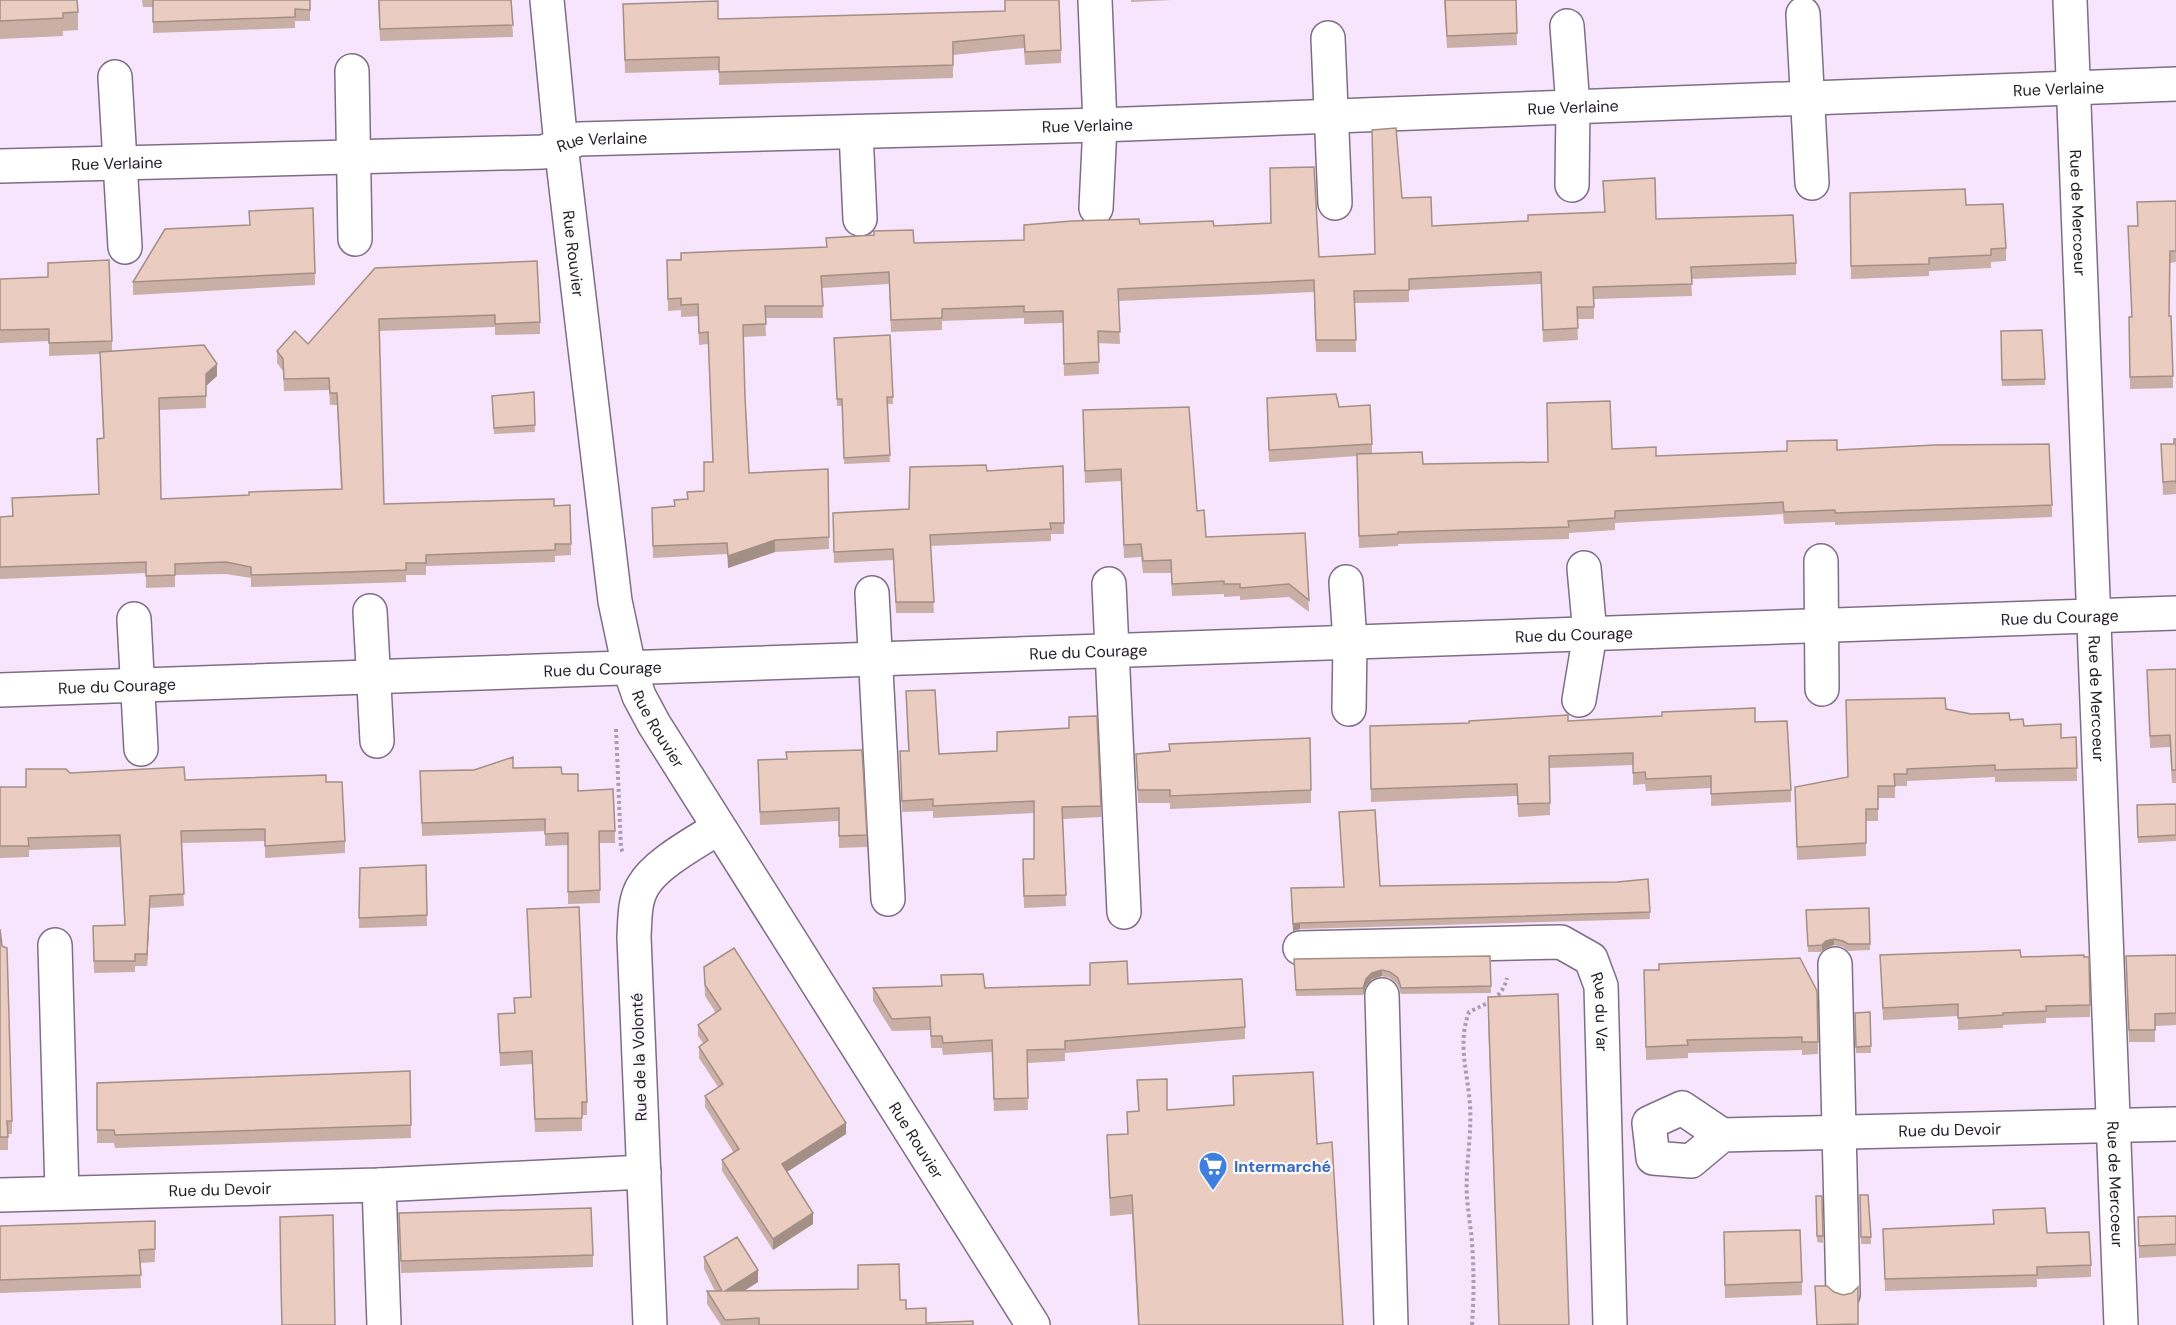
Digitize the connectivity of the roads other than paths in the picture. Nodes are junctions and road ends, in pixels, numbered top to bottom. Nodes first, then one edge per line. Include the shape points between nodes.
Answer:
1 (547, 0) edge
2 (1095, 0) edge
3 (2070, 0) edge
4 (1803, 14) dead end
5 (1567, 26) dead end
6 (1328, 38) dead end
7 (352, 72) dead end
8 (115, 77) dead end
9 (2176, 84) edge
10 (2073, 87) junction
11 (1809, 98) junction
12 (1573, 107) junction
13 (1331, 116) junction
14 (1100, 125) junction
15 (856, 132) junction
16 (561, 145) junction
17 (353, 157) junction
18 (120, 163) junction
19 (0, 166) edge
20 (1812, 183) dead end
21 (1572, 185) dead end
22 (1335, 203) dead end
23 (1096, 208) dead end
24 (860, 219) dead end
25 (355, 239) dead end
26 (125, 247) dead end
27 (1821, 561) dead end
28 (1584, 568) dead end
29 (1346, 582) dead end
30 (1110, 584) dead end
31 (872, 593) dead end
32 (370, 611) dead end
33 (2176, 613) edge
34 (2095, 616) junction
35 (134, 619) dead end
36 (1822, 626) junction
37 (1590, 634) junction
38 (1350, 642) junction
39 (1114, 650) junction
40 (875, 658) junction
41 (629, 667) junction
42 (374, 676) junction
43 (138, 685) junction
44 (1822, 689) dead end
45 (0, 690) edge
46 (1579, 700) dead end
47 (1349, 709) dead end
48 (377, 741) dead end
49 (141, 749) dead end
50 (718, 828) junction
51 (888, 899) dead end
52 (1124, 912) dead end
53 (55, 945) dead end
54 (1300, 948) dead end
55 (1834, 963) dead end
56 (1382, 995) dead end
57 (2176, 1124) edge
58 (2114, 1126) junction
59 (1839, 1132) junction
60 (1722, 1135) dead end
61 (644, 1172) junction
62 (378, 1185) junction
63 (62, 1192) junction
64 (0, 1195) edge
65 (1843, 1294) edge
66 (384, 1325) edge
67 (650, 1325) edge
68 (1032, 1325) edge
69 (1391, 1325) edge
70 (1610, 1325) edge
71 (2121, 1325) edge

1 - 16 street, Rue Rouvier
2 - 14 street
3 - 10 street, Rue de Mercoeur
4 - 11 street
5 - 12 street
6 - 13 street
7 - 17 street
8 - 18 street
9 - 10 street, Rue Verlaine
10 - 11 street, Rue Verlaine
10 - 34 street, Rue de Mercoeur
11 - 12 street, Rue Verlaine
11 - 20 street
12 - 13 street, Rue Verlaine
12 - 21 street
13 - 14 street, Rue Verlaine
13 - 22 street
14 - 15 street, Rue Verlaine
14 - 23 street
15 - 16 street, Rue Verlaine via 579,139
15 - 24 street
16 - 17 street, Rue Verlaine via 543,152
16 - 41 street, Rue Rouvier via 615,601
17 - 18 street, Rue Verlaine
17 - 25 street
18 - 19 street, Rue Verlaine
18 - 26 street
27 - 36 street
28 - 37 street
29 - 38 street
30 - 39 street
31 - 40 street
32 - 42 street
33 - 34 street, Rue du Courage
34 - 36 street, Rue du Courage
34 - 58 street, Rue de Mercoeur
35 - 43 street
36 - 37 street, Rue du Courage
36 - 44 street
37 - 38 street, Rue du Courage
37 - 46 street
38 - 39 street, Rue du Courage
38 - 47 street
39 - 40 street, Rue du Courage
39 - 52 street
40 - 41 street, Rue du Courage
40 - 51 street
41 - 42 street, Rue du Courage
41 - 50 street, Rue Rouvier via 654,724
42 - 43 street, Rue du Courage
42 - 48 street
43 - 45 street, Rue du Courage
43 - 49 street
50 - 61 street, Rue de la Volonté via 666,862 644,885 636,906
50 - 68 street, Rue Rouvier
53 - 63 street
54 - 70 street, Rue du Var via 1561,942 1591,959 1600,986
55 - 59 street
56 - 69 street
57 - 58 street, Rue du Devoir
58 - 59 street, Rue du Devoir
58 - 71 street, Rue de Mercoeur
59 - 60 street, Rue du Devoir
59 - 65 street
61 - 62 street, Rue du Devoir
61 - 67 street, Rue de la Volonté
62 - 63 street, Rue du Devoir
62 - 66 street
63 - 64 street, Rue du Devoir

